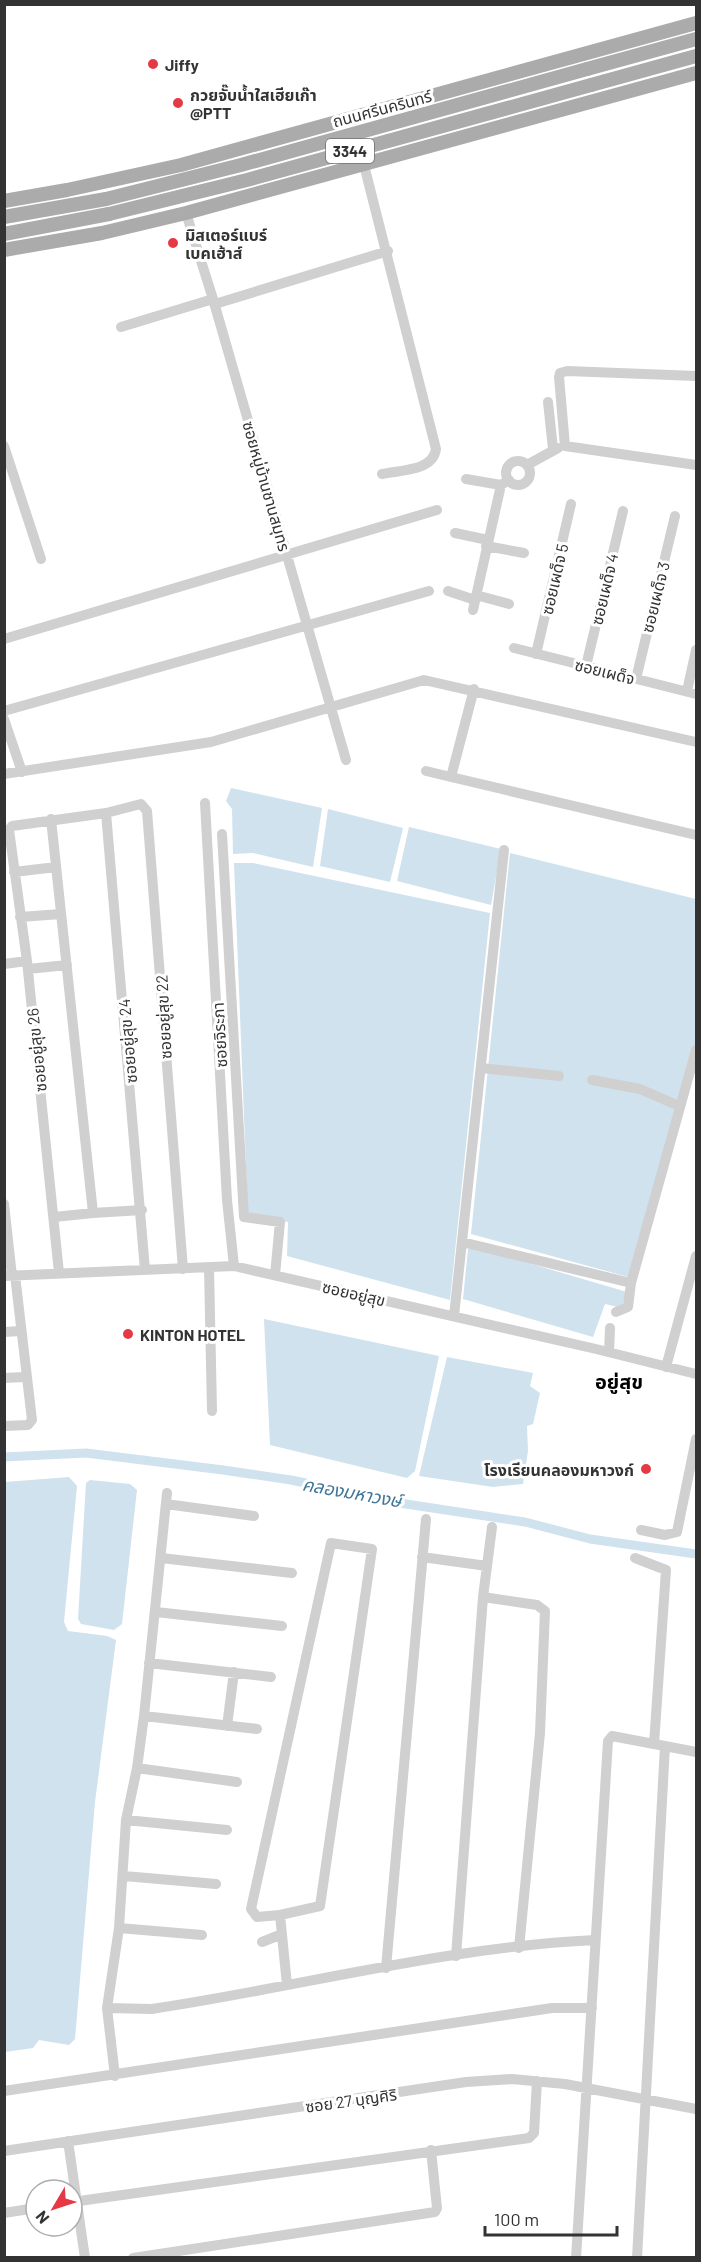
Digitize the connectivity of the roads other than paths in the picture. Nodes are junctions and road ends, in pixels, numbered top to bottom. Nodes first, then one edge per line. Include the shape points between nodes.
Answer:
1 (696, 23) edge
2 (696, 39) edge
3 (696, 56) edge
4 (696, 73) edge
5 (407, 103) junction
6 (288, 136) junction
7 (421, 149) junction
8 (364, 165) junction
9 (302, 182) junction
10 (4, 201) edge
11 (186, 213) junction
12 (4, 217) edge
13 (4, 234) edge
14 (4, 250) edge
15 (388, 251) junction
16 (214, 302) junction
17 (121, 327) dead end
18 (696, 376) edge
19 (548, 402) dead end
20 (4, 446) edge
21 (565, 446) junction
22 (553, 449) junction
23 (696, 465) edge
24 (382, 474) dead end
25 (466, 479) dead end
26 (505, 483) junction
27 (571, 504) dead end
28 (437, 510) dead end
29 (623, 512) dead end
30 (675, 516) dead end
31 (455, 533) dead end
32 (487, 543) junction
33 (524, 553) dead end
34 (287, 554) junction
35 (41, 559) dead end
36 (429, 591) dead end
37 (448, 591) dead end
38 (475, 602) junction
39 (510, 604) dead end
40 (307, 626) junction
41 (4, 639) edge
42 (514, 648) dead end
43 (696, 650) edge
44 (536, 654) junction
45 (586, 666) junction
46 (636, 679) junction
47 (474, 689) junction
48 (692, 693) edge
49 (331, 707) junction
50 (4, 711) edge
51 (4, 719) edge
52 (696, 742) edge
53 (346, 760) dead end
54 (426, 771) dead end
55 (22, 772) junction
56 (4, 774) edge
57 (451, 777) junction
58 (205, 802) dead end
59 (106, 813) junction
60 (51, 819) junction
61 (222, 834) dead end
62 (696, 836) edge
63 (504, 850) dead end
64 (56, 867) junction
65 (15, 872) junction
66 (61, 914) junction
67 (20, 917) junction
68 (4, 964) edge
69 (27, 965) junction
70 (67, 965) junction
71 (696, 1050) edge
72 (481, 1068) junction
73 (559, 1076) dead end
74 (592, 1080) dead end
75 (680, 1106) junction
76 (4, 1204) edge
77 (142, 1210) junction
78 (93, 1213) junction
79 (54, 1217) junction
80 (462, 1242) junction
81 (696, 1256) edge
82 (234, 1266) junction
83 (209, 1268) junction
84 (183, 1269) junction
85 (145, 1270) junction
86 (59, 1273) junction
87 (10, 1275) edge
88 (275, 1275) junction
89 (631, 1283) junction
90 (616, 1312) dead end
91 (454, 1316) junction
92 (610, 1328) dead end
93 (20, 1331) junction
94 (4, 1332) edge
95 (609, 1352) junction
96 (666, 1367) junction
97 (696, 1374) edge
98 (25, 1377) junction
99 (4, 1378) edge
100 (213, 1411) dead end
101 (4, 1426) edge
102 (696, 1439) edge
103 (254, 1516) dead end
104 (426, 1519) dead end
105 (492, 1527) dead end
106 (641, 1530) dead end
107 (422, 1557) junction
108 (161, 1558) junction
109 (635, 1558) dead end
110 (487, 1566) junction
111 (292, 1573) dead end
112 (483, 1597) junction
113 (156, 1612) junction
114 (282, 1626) dead end
115 (149, 1663) junction
116 (234, 1672) junction
117 (271, 1677) dead end
118 (144, 1716) junction
119 (227, 1726) junction
120 (257, 1729) dead end
121 (654, 1744) junction
122 (665, 1746) junction
123 (696, 1752) edge
124 (137, 1768) junction
125 (237, 1782) dead end
126 (126, 1820) junction
127 (227, 1830) dead end
128 (124, 1876) junction
129 (216, 1884) dead end
130 (280, 1915) junction
131 (120, 1928) junction
132 (282, 1934) junction
133 (202, 1935) dead end
134 (595, 1940) junction
135 (262, 1942) dead end
136 (519, 1948) junction
137 (456, 1956) junction
138 (386, 1968) junction
139 (287, 1985) junction
140 (107, 2008) junction
141 (592, 2008) junction
142 (115, 2076) junction
143 (545, 2082) junction
144 (585, 2088) junction
145 (4, 2091) edge
146 (645, 2099) junction
147 (696, 2109) edge
148 (68, 2142) junction
149 (431, 2150) junction
150 (4, 2151) edge
151 (72, 2178) edge
152 (84, 2201) edge
153 (24, 2210) edge
154 (4, 2213) edge
155 (82, 2238) edge
156 (86, 2258) edge
157 (133, 2258) edge
158 (576, 2258) edge
159 (637, 2258) edge

1 - 5 main road, ถนนศรีนครินทร์ / 3344
2 - 12 main road, ถนนศรีนครินทร์ / 3344, bridge via 241,165 106,199
3 - 13 main road, ถนนศรีนครินทร์ / 3344, bridge via 247,180 109,214
4 - 7 main road, 3344
5 - 6 main road, ถนนศรีนครินทร์ / 3344
5 - 7 main road via 394,117 393,130 404,143
6 - 9 main road via 307,141 316,152 316,165
6 - 10 main road, ถนนศรีนครินทร์ / 3344 via 144,174
7 - 8 main road, 3344
8 - 9 main road, 3344
8 - 15 street
9 - 11 main road, 3344
11 - 14 main road, 3344
11 - 16 street, ซอยหมู่บ้านชานสมุทร
15 - 16 street
15 - 24 street via 436,448 435,458 428,464
16 - 17 street
16 - 34 street, ซอยหมู่บ้านชานสมุทร
18 - 21 street via 560,373
19 - 22 street
20 - 35 street
21 - 22 street
21 - 23 street
22 - 26 street via 527,465 530,475 524,484
25 - 26 street
26 - 32 street
27 - 44 street, ซอยเผด็จ 5
28 - 34 street
29 - 45 street, ซอยเผด็จ 4
30 - 46 street, ซอยเผด็จ 3
31 - 32 street
32 - 33 street
32 - 38 street
34 - 40 street, ซอยหมู่บ้านชานสมุทร
34 - 41 street
36 - 40 street
37 - 38 street
38 - 39 street
40 - 49 street, ซอยหมู่บ้านชานสมุทร
40 - 50 street
42 - 44 street, ซอยเผด็จ
43 - 48 street
44 - 45 street, ซอยเผด็จ
45 - 46 street, ซอยเผด็จ
46 - 48 street, ซอยเผด็จ
47 - 49 street via 424,680
47 - 52 street
47 - 57 street
49 - 53 street, ซอยหมู่บ้านชานสมุทร
49 - 55 street via 211,742
51 - 55 street
54 - 57 street
55 - 56 street
57 - 62 street
58 - 82 street, ซอยจิระภา
59 - 60 street
59 - 77 street, ซอยอยู่สุข 24
59 - 84 street, ซอยอยู่สุข 22 via 141,804 147,811
60 - 64 street
60 - 65 street, ซอยอยู่สุข 26 via 10,827
61 - 88 street via 244,1217 280,1222
63 - 72 street
64 - 65 street
64 - 66 street
65 - 67 street, ซอยอยู่สุข 26
66 - 67 street
66 - 70 street
67 - 69 street, ซอยอยู่สุข 26
68 - 69 street
69 - 70 street
69 - 79 street, ซอยอยู่สุข 26
70 - 78 street
71 - 75 street
72 - 73 street
72 - 80 street
74 - 75 street via 640,1089
75 - 89 street
76 - 87 street
77 - 78 street
77 - 85 street, ซอยอยู่สุข 24
78 - 79 street
79 - 86 street, ซอยอยู่สุข 26
80 - 89 street
80 - 91 street
81 - 96 street
82 - 83 street, ซอยอยู่สุข
82 - 88 street, ซอยอยู่สุข
83 - 84 street, ซอยอยู่สุข
83 - 100 street
84 - 85 street, ซอยอยู่สุข
85 - 86 street, ซอยอยู่สุข
86 - 87 street, ซอยอยู่สุข
87 - 93 street
88 - 91 street, ซอยอยู่สุข
89 - 90 street via 628,1307
91 - 95 street, ซอยอยู่สุข
92 - 95 street
93 - 94 street
93 - 98 street
95 - 96 street, ซอยอยู่สุข
96 - 97 street, ซอยอยู่สุข
98 - 99 street
98 - 101 street via 31,1422
102 - 106 street via 677,1532 665,1535
103 - 108 street via 166,1498
104 - 107 street
105 - 110 street
107 - 110 street
107 - 138 street
108 - 111 street
108 - 113 street
109 - 121 street via 666,1570
110 - 112 street
112 - 136 street via 537,1605 545,1611 539,1745
112 - 137 street
113 - 114 street
113 - 115 street
115 - 116 street
115 - 118 street
116 - 117 street
116 - 119 street
118 - 119 street
118 - 124 street
119 - 120 street
121 - 122 street
121 - 134 street via 612,1736 608,1741
122 - 123 street
122 - 146 street
124 - 125 street
124 - 126 street
126 - 127 street
126 - 128 street
128 - 129 street
128 - 131 street
130 - 130 street via 257,1917 251,1909 331,1543 372,1550 320,1906
130 - 132 street
131 - 133 street
131 - 140 street
132 - 135 street
132 - 139 street
134 - 136 street
134 - 141 street
136 - 137 street
137 - 138 street
138 - 139 street
139 - 140 street via 152,2009
140 - 142 street
141 - 142 street via 555,2008
141 - 144 street
142 - 145 street
143 - 144 street, ซอย 27 บุญศิริ
143 - 148 street, ซอย 27 บุญศิริ via 466,2082
143 - 149 street via 531,2137
144 - 146 street, ซอย 27 บุญศิริ
144 - 158 street
146 - 147 street, ซอย 27 บุญศิริ
146 - 159 street
148 - 150 street, ซอย 27 บุญศิริ
148 - 151 street
149 - 152 street
149 - 157 street via 435,2212
153 - 154 street
155 - 156 street

